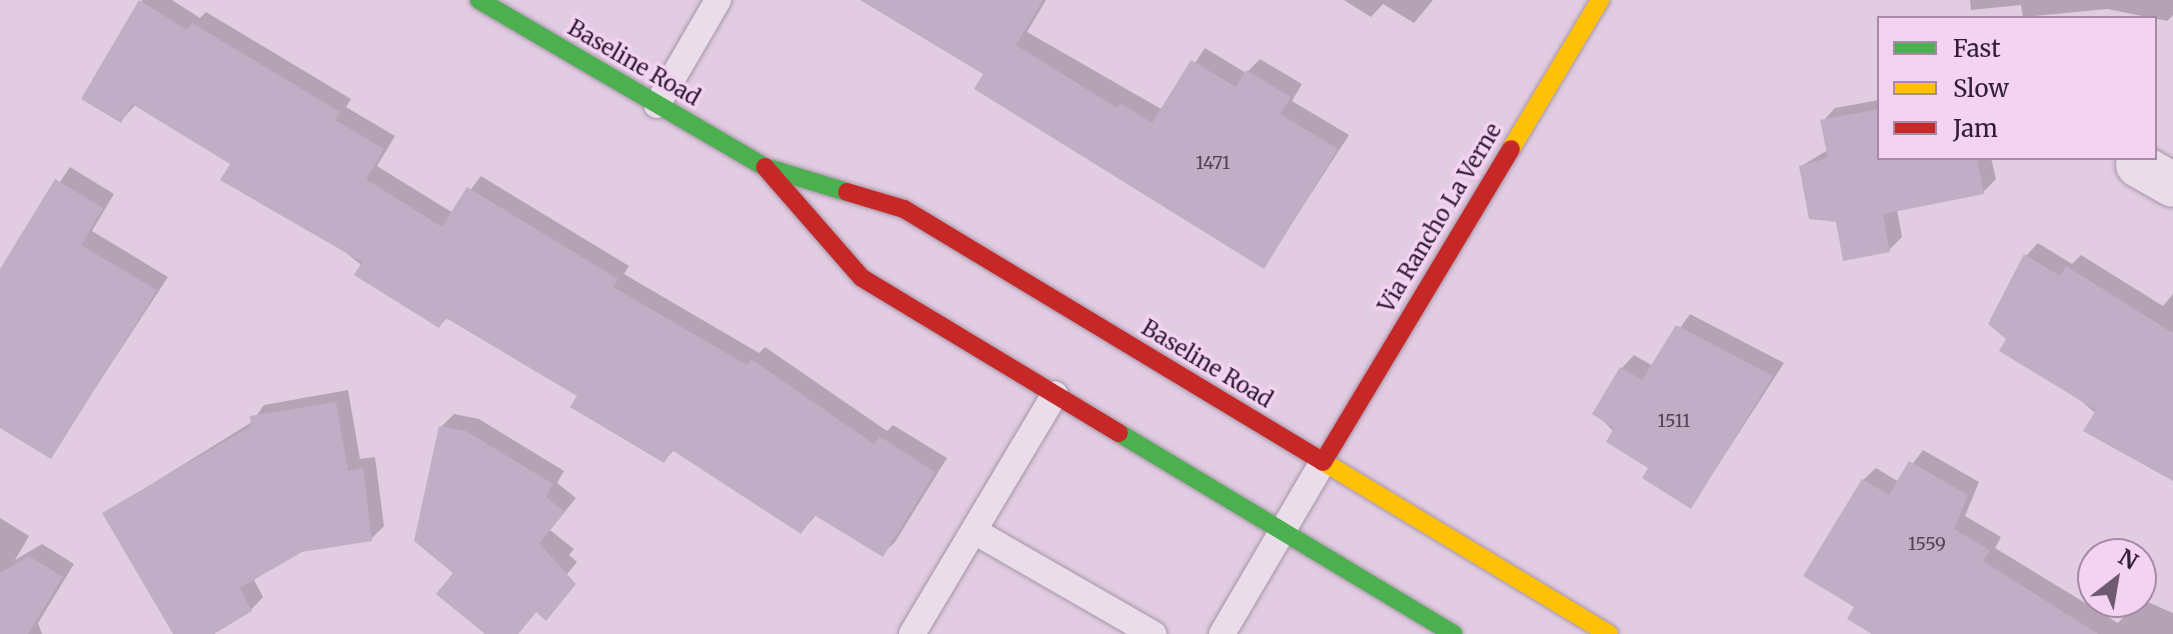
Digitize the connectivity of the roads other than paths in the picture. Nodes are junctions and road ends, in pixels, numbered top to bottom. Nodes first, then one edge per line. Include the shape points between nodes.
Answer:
1 (479, 0) edge
2 (718, 0) edge
3 (1600, 0) edge
4 (657, 105) junction
5 (765, 167) junction
6 (1055, 394) junction
7 (1323, 462) junction
8 (1283, 529) junction
9 (974, 531) junction
10 (912, 634) edge
11 (1153, 634) edge
12 (1222, 634) edge
13 (1453, 634) edge
14 (1609, 634) edge

1 - 4 main road, Baseline Road
2 - 4 lane
3 - 7 main road, Via Rancho La Verne
4 - 5 main road, Baseline Road
5 - 6 main road, Baseline Road via 862,278
5 - 7 main road, Baseline Road via 904,209
6 - 8 main road, Baseline Road
6 - 9 lane
7 - 8 lane
7 - 14 main road, Baseline Road
8 - 12 lane
8 - 13 main road, Baseline Road
9 - 10 lane
9 - 11 lane

